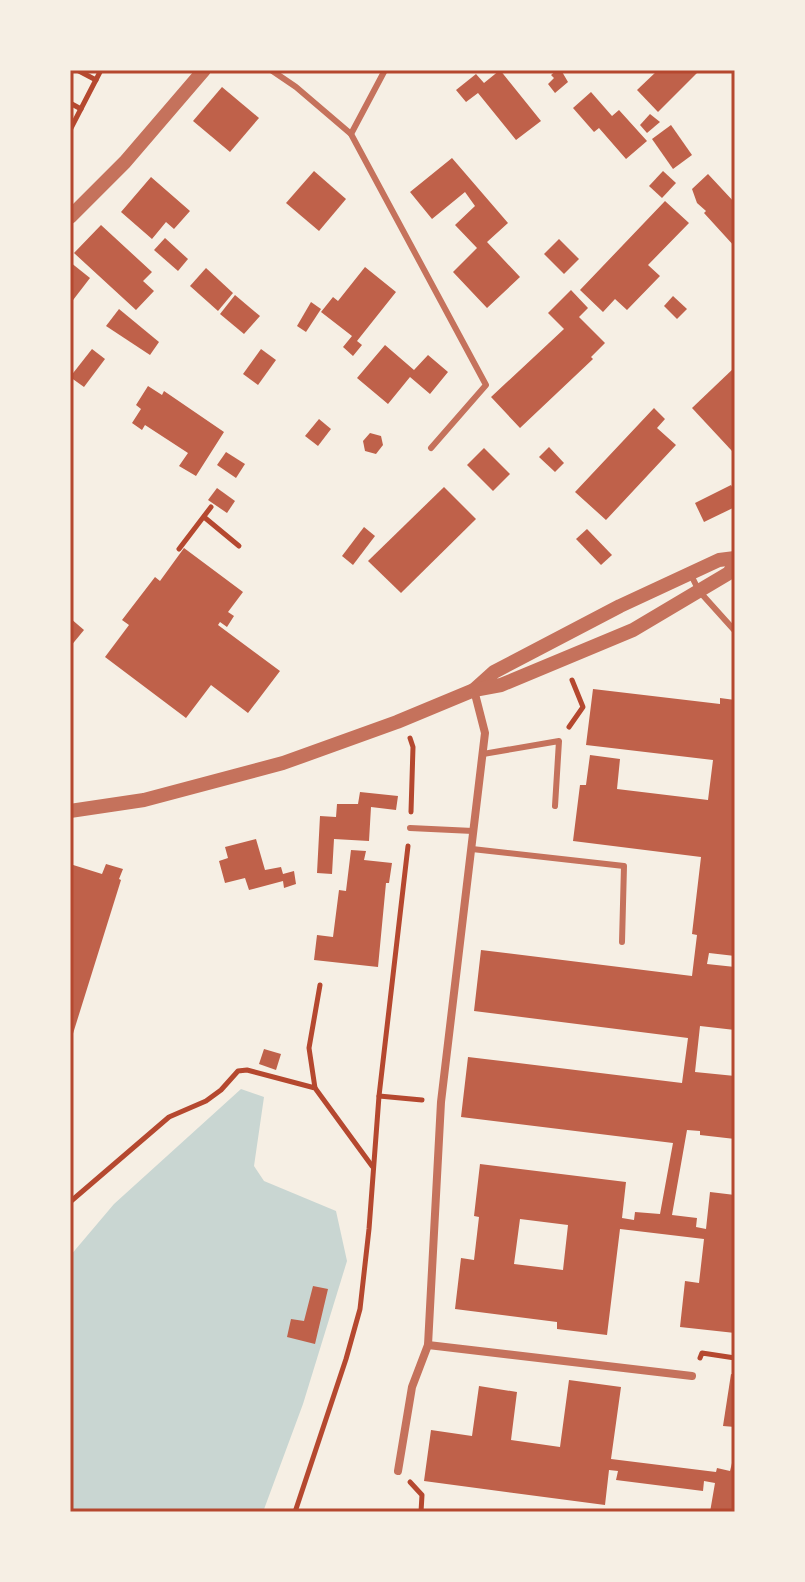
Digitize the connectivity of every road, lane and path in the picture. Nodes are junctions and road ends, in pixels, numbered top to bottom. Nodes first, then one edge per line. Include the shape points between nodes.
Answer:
1 (77, 70) edge
2 (101, 70) edge
3 (204, 70) edge
4 (271, 70) edge
5 (385, 70) edge
6 (96, 80) junction
7 (70, 103) edge
8 (81, 109) junction
9 (70, 130) edge
10 (351, 134) junction
11 (70, 217) edge
12 (431, 448) dead end
13 (211, 507) dead end
14 (204, 517) junction
15 (239, 546) dead end
16 (179, 549) dead end
17 (735, 560) edge
18 (690, 572) junction
19 (699, 591) junction
20 (735, 631) edge
21 (564, 661) junction
22 (474, 690) junction
23 (404, 719) junction
24 (559, 741) junction
25 (483, 754) junction
26 (555, 806) dead end
27 (70, 811) edge
28 (410, 828) junction
29 (473, 831) junction
30 (472, 849) junction
31 (622, 942) dead end
32 (320, 985) dead end
33 (315, 1088) junction
34 (379, 1096) junction
35 (441, 1102) junction
36 (372, 1166) junction
37 (70, 1202) edge
38 (428, 1345) junction
39 (735, 1358) edge
40 (692, 1376) joint
41 (398, 1471) joint
42 (295, 1512) edge
43 (421, 1512) edge

1 - 6 path
2 - 6 path
3 - 11 street
4 - 10 lane
5 - 10 lane
6 - 8 path
7 - 8 path
8 - 9 path
10 - 12 lane via 486,385
13 - 14 path
14 - 15 path
14 - 16 path
17 - 18 street via 719,560
17 - 19 street via 729,573
18 - 19 lane
18 - 22 street via 494,672
19 - 20 lane
19 - 21 street via 633,630
21 - 22 street
21 - 24 path via 583,707
22 - 23 street
22 - 25 street via 485,733
23 - 27 street via 283,763 144,800
23 - 28 path via 413,747
24 - 25 lane
24 - 26 lane
25 - 29 street
28 - 29 lane
28 - 34 path
29 - 30 street
30 - 31 lane via 624,866
30 - 35 street
32 - 33 path via 309,1048
33 - 36 path
33 - 37 path via 238,1071 206,1101 169,1117
34 - 35 path
34 - 36 path
35 - 38 street
36 - 42 path via 360,1309
38 - 40 street
38 - 41 street via 412,1387
39 - 40 path via 702,1353
41 - 43 path via 422,1495

